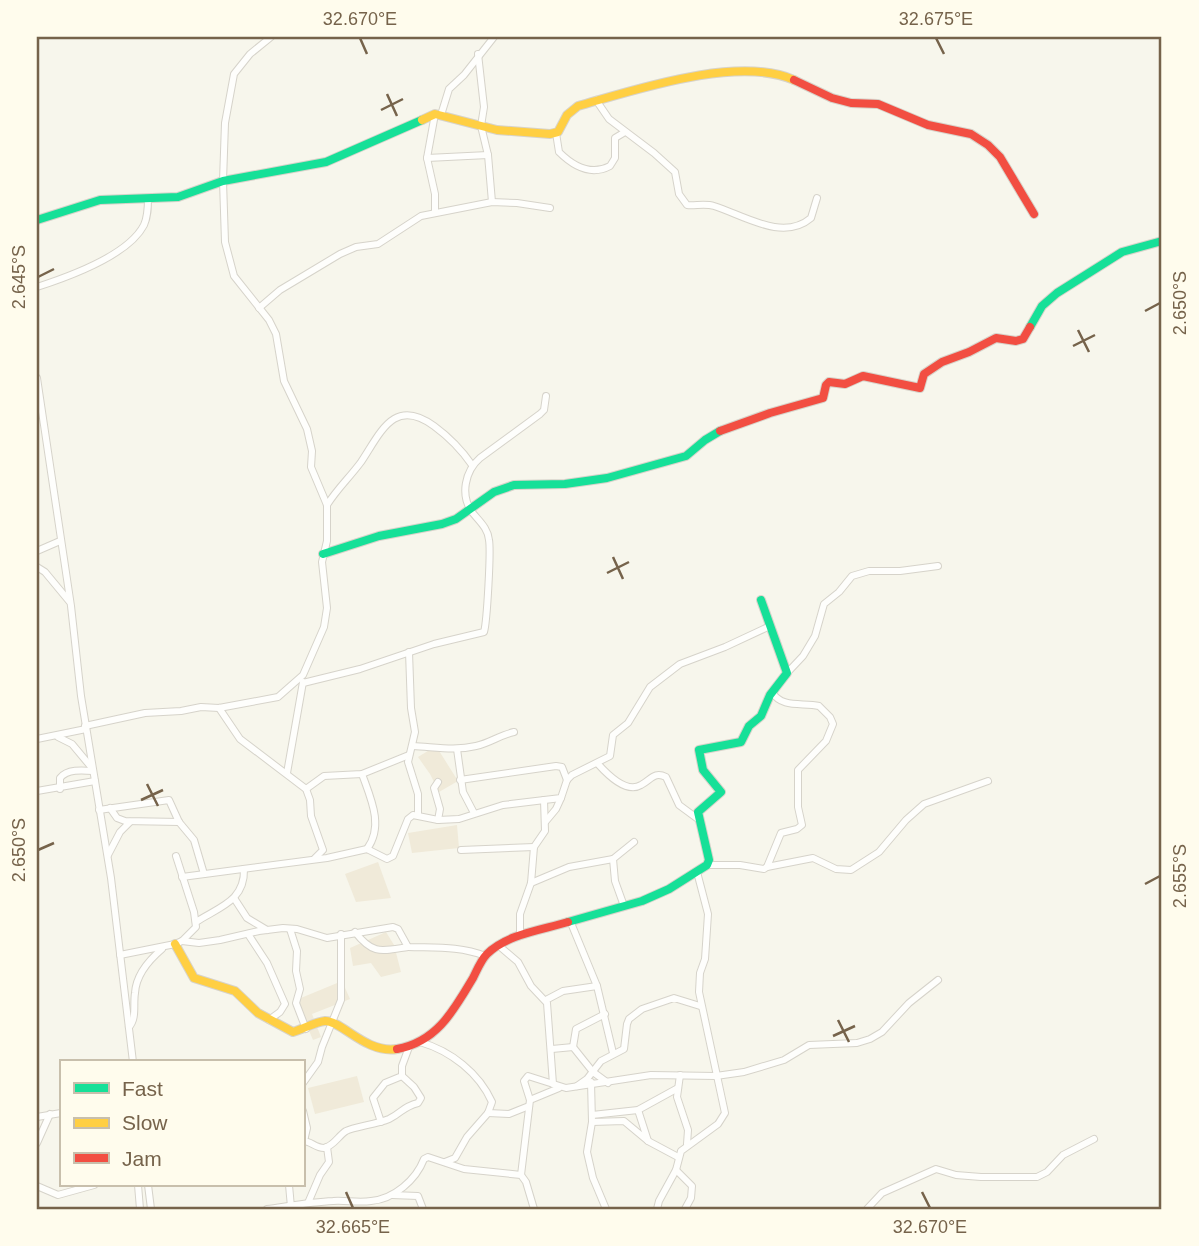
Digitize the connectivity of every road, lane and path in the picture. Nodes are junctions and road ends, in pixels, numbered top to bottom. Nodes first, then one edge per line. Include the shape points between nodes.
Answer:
1 (271, 37) edge
2 (494, 37) edge
3 (478, 54) junction
4 (596, 100) junction
5 (438, 114) junction
6 (481, 126) junction
7 (625, 132) junction
8 (556, 133) junction
9 (488, 155) junction
10 (427, 158) junction
11 (223, 181) junction
12 (148, 198) junction
13 (817, 198) dead end
14 (492, 202) junction
15 (550, 208) dead end
16 (435, 212) junction
17 (1034, 214) dead end
18 (37, 220) edge
19 (1162, 241) edge
20 (37, 287) edge
21 (259, 308) junction
22 (37, 378) edge
23 (546, 396) dead end
24 (472, 465) junction
25 (327, 505) junction
26 (470, 509) junction
27 (60, 541) junction
28 (37, 551) edge
29 (323, 554) junction
30 (938, 566) dead end
31 (37, 567) edge
32 (761, 600) dead end
33 (70, 602) junction
34 (771, 626) junction
35 (409, 652) junction
36 (787, 673) junction
37 (303, 675) junction
38 (303, 683) junction
39 (774, 696) junction
40 (219, 708) junction
41 (86, 728) junction
42 (514, 732) dead end
43 (57, 736) junction
44 (37, 739) edge
45 (413, 746) junction
46 (457, 749) junction
47 (410, 755) junction
48 (598, 764) junction
49 (92, 769) junction
50 (287, 773) junction
51 (362, 774) junction
52 (460, 780) junction
53 (567, 780) junction
54 (95, 781) junction
55 (988, 781) dead end
56 (439, 782) dead end
57 (61, 789) junction
58 (306, 789) junction
59 (37, 791) edge
60 (434, 792) junction
61 (418, 794) junction
62 (561, 798) junction
63 (544, 800) junction
64 (110, 808) junction
65 (99, 810) junction
66 (474, 813) junction
67 (175, 814) junction
68 (418, 815) junction
69 (695, 815) junction
70 (438, 820) junction
71 (168, 821) junction
72 (546, 821) junction
73 (130, 822) junction
74 (179, 822) junction
75 (634, 842) dead end
76 (534, 847) junction
77 (367, 849) junction
78 (323, 850) junction
79 (461, 850) dead end
80 (176, 856) dead end
81 (107, 857) junction
82 (315, 858) junction
83 (327, 858) junction
84 (613, 859) junction
85 (707, 865) junction
86 (767, 867) junction
87 (244, 869) junction
88 (697, 872) junction
89 (204, 874) junction
90 (182, 877) junction
91 (531, 883) junction
92 (234, 898) junction
93 (624, 906) junction
94 (247, 918) junction
95 (196, 922) junction
96 (571, 923) junction
97 (290, 929) junction
98 (267, 930) junction
99 (355, 932) junction
100 (341, 934) junction
101 (245, 935) junction
102 (520, 936) junction
103 (327, 938) junction
104 (179, 943) junction
105 (498, 945) junction
106 (165, 946) junction
107 (340, 946) junction
108 (408, 947) junction
109 (120, 955) junction
110 (485, 956) junction
111 (938, 981) dead end
112 (597, 986) junction
113 (134, 994) junction
114 (126, 1000) junction
115 (546, 1000) junction
116 (700, 1006) junction
117 (606, 1014) junction
118 (269, 1020) junction
119 (332, 1022) junction
120 (129, 1027) junction
121 (306, 1029) junction
122 (420, 1042) junction
123 (409, 1047) junction
124 (573, 1047) junction
125 (552, 1049) junction
126 (613, 1053) junction
127 (132, 1060) edge
128 (592, 1074) junction
129 (680, 1075) junction
130 (402, 1076) junction
131 (716, 1076) junction
132 (304, 1082) edge
133 (608, 1083) junction
134 (556, 1086) junction
135 (591, 1086) junction
136 (575, 1087) junction
137 (678, 1088) junction
138 (529, 1103) junction
139 (638, 1110) junction
140 (488, 1113) junction
141 (57, 1114) edge
142 (304, 1115) edge
143 (37, 1117) edge
144 (592, 1118) junction
145 (381, 1122) junction
146 (304, 1138) edge
147 (1094, 1139) dead end
148 (648, 1140) junction
149 (304, 1141) edge
150 (37, 1143) edge
151 (687, 1144) junction
152 (327, 1147) junction
153 (678, 1157) junction
154 (443, 1163) junction
155 (676, 1170) junction
156 (520, 1175) junction
157 (37, 1185) edge
158 (138, 1186) edge
159 (148, 1186) edge
160 (289, 1186) edge
161 (71, 1188) edge
162 (391, 1195) junction
163 (308, 1203) junction
164 (291, 1208) edge
165 (140, 1209) edge
166 (151, 1209) edge
167 (267, 1209) edge
168 (423, 1209) edge
169 (534, 1209) edge
170 (606, 1209) edge
171 (657, 1209) edge
172 (685, 1209) edge
173 (867, 1209) edge

1 - 11 street via 235,72 225,123
2 - 3 street
3 - 5 street via 449,89
3 - 6 street via 484,107
4 - 7 street
4 - 8 street via 571,110
4 - 17 street via 695,76 752,71 782,75 832,99 872,102 928,125 971,134 1000,157
5 - 6 street
5 - 10 street
5 - 11 street via 333,160
6 - 8 street
6 - 9 street
7 - 8 street via 615,138 615,158 610,166 592,171 559,152
7 - 13 street via 675,172 687,205 713,205 741,218 788,228 811,218
9 - 10 street
9 - 14 street
10 - 16 street
11 - 12 street via 178,197
11 - 21 street via 230,266
12 - 18 street via 100,200
12 - 20 street via 147,217 134,237 88,267
14 - 15 street
14 - 16 street
16 - 21 street via 416,218 377,244 340,254
19 - 26 street via 1110,258 1042,306 1023,339 994,339 929,368 920,388 863,376 848,383 829,382 823,398 723,430 686,456 607,478 514,485
21 - 25 street via 276,334 284,381 307,429 311,467
22 - 27 street
23 - 24 street via 540,414
24 - 25 street via 457,444 431,424 416,414 402,415 379,433
24 - 26 street via 465,492
25 - 29 street
26 - 29 street via 442,524 379,536
26 - 35 street via 490,543 484,632
27 - 28 street
27 - 33 street
29 - 37 street via 326,615
30 - 36 street via 852,576 824,604 815,636
31 - 33 street
32 - 34 street
33 - 41 street
34 - 36 street
34 - 48 street via 680,664 654,683 628,723 614,735 610,756
35 - 38 street
35 - 45 street
36 - 39 street
37 - 38 street
37 - 40 street via 278,697
38 - 50 street
39 - 69 street via 741,742 699,750 701,769 720,792
39 - 86 street via 793,705 819,706 833,724 826,741 798,769 802,825 781,833
40 - 41 street via 145,713
40 - 50 street via 240,739
41 - 43 street
41 - 49 street
42 - 46 street
43 - 44 street
43 - 49 street via 72,744
45 - 46 street
45 - 47 street
46 - 52 street
47 - 51 street
47 - 61 street via 408,768
48 - 53 street
48 - 69 street via 612,779 634,787 662,774 679,805
49 - 54 street
49 - 57 street via 64,774
50 - 58 street
51 - 58 street via 324,776
51 - 77 street via 376,833
52 - 53 street via 560,766
52 - 66 street
53 - 62 street
54 - 57 street
54 - 65 street
55 - 86 street via 924,804 879,852 851,870 836,869 813,858
56 - 60 street
57 - 59 street
58 - 78 street
60 - 61 street
60 - 70 street via 440,809
61 - 68 street
62 - 63 street
62 - 72 street
63 - 66 street
63 - 72 street
64 - 65 street
64 - 67 street via 169,800
64 - 73 street via 117,818
65 - 81 street
66 - 70 street
67 - 71 street
67 - 74 street
68 - 70 street
68 - 77 street via 408,819 393,856 387,859
69 - 85 street
71 - 73 street
71 - 74 street
72 - 76 street via 544,836
73 - 81 street
74 - 89 street via 194,840
75 - 84 street
76 - 79 street
76 - 91 street
77 - 83 street
78 - 82 street
78 - 83 street
80 - 90 street
81 - 109 street
82 - 83 street
82 - 87 street
84 - 91 street via 569,867
84 - 93 street
85 - 86 street
85 - 88 street
87 - 89 street
87 - 92 street via 243,886
88 - 93 street via 656,895
88 - 116 street via 708,914 705,959 698,982
89 - 90 street
90 - 95 street
91 - 102 street via 520,914
92 - 94 street
92 - 95 street
93 - 96 street
94 - 98 street
94 - 101 street
95 - 104 street
96 - 102 street
96 - 112 street
97 - 98 street
97 - 103 street
97 - 121 street via 297,951 300,989 296,1003
98 - 101 street
99 - 100 street
99 - 108 street via 371,949
99 - 108 street via 393,926
100 - 103 street
100 - 107 street
101 - 104 street
101 - 118 street via 267,963 285,1004
102 - 105 street
103 - 107 street
104 - 106 street
104 - 118 street via 194,978 235,991
105 - 110 street
105 - 115 street via 518,962 531,986
106 - 109 street
106 - 113 street via 140,975
107 - 119 street via 341,1000
108 - 110 street via 454,948
109 - 114 street
110 - 122 street via 450,1018
111 - 131 street via 870,1039 809,1045 774,1063
112 - 115 street via 563,991
112 - 117 street
113 - 114 street
113 - 120 street via 134,1019
114 - 120 street
115 - 125 street
116 - 126 street via 674,998 642,1009 629,1019 624,1049
116 - 131 street
117 - 124 street via 576,1029
117 - 126 street
118 - 121 street via 293,1032
119 - 121 street
119 - 123 street via 378,1048
119 - 132 street via 318,1062
120 - 127 street
122 - 123 street
122 - 140 street via 444,1051 478,1079 492,1102
123 - 130 street
124 - 125 street
124 - 128 street
125 - 134 street
126 - 128 street
128 - 133 street
128 - 135 street
128 - 136 street
129 - 131 street
129 - 133 street
129 - 137 street
130 - 145 street via 385,1083 373,1098
130 - 145 street via 418,1092 420,1101
131 - 151 street via 725,1107 723,1120
133 - 135 street
134 - 136 street
134 - 138 street
134 - 138 street via 533,1076 525,1078
135 - 136 street
135 - 144 street
137 - 139 street
137 - 151 street
138 - 140 street via 509,1114
138 - 156 street
139 - 144 street
139 - 148 street
140 - 154 street via 455,1158
141 - 143 street
141 - 150 street
142 - 146 street
144 - 148 street via 624,1121
144 - 170 street via 587,1153
145 - 152 street via 347,1131
147 - 173 street via 1063,1155 1037,1177 961,1176 936,1169 882,1193
148 - 153 street
149 - 152 street
151 - 153 street
152 - 163 street via 329,1162
153 - 155 street
154 - 156 street
154 - 162 street via 425,1158 417,1174
155 - 171 street
155 - 172 street via 692,1186
156 - 169 street
157 - 161 street via 58,1195
158 - 165 street
159 - 166 street
160 - 164 street
162 - 163 street via 372,1201
162 - 168 street via 418,1196
163 - 164 street
164 - 167 street

